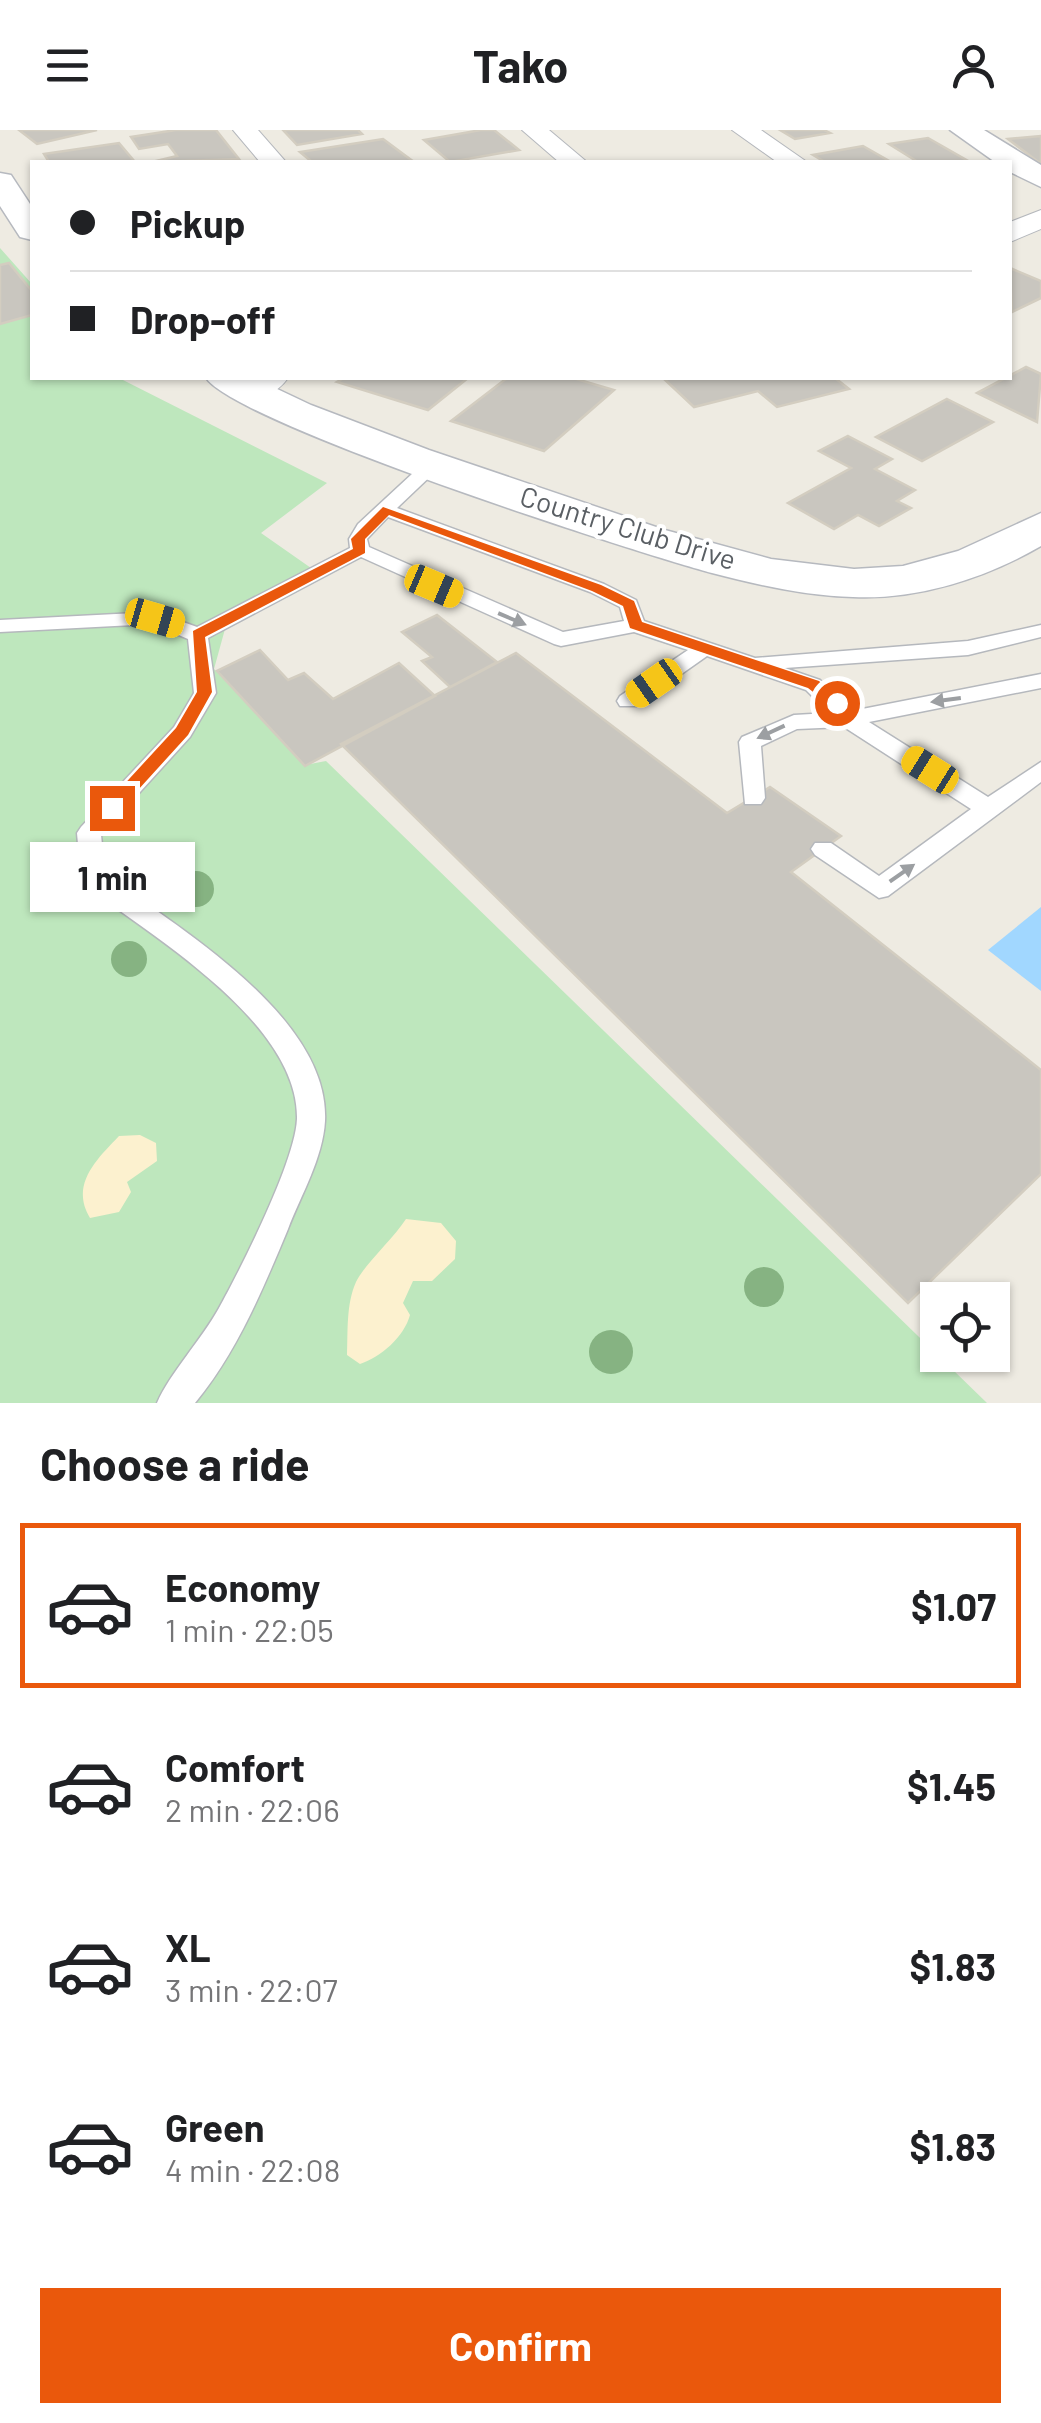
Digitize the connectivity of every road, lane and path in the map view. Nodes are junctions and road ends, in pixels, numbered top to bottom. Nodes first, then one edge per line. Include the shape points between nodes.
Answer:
1 (245, 130) edge
2 (534, 130) edge
3 (744, 130) edge
4 (964, 130) edge
5 (271, 160) edge
6 (572, 160) edge
7 (791, 160) edge
8 (1041, 178) edge
9 (0, 182) edge
10 (1041, 218) edge
11 (30, 227) edge
12 (1012, 232) edge
13 (248, 382) edge
14 (432, 465) junction
15 (387, 510) junction
16 (1041, 527) edge
17 (360, 550) junction
18 (635, 625) junction
19 (0, 626) edge
20 (1041, 631) edge
21 (198, 635) junction
22 (706, 647) junction
23 (753, 664) junction
24 (1041, 681) edge
25 (628, 701) dead end
26 (848, 718) junction
27 (1041, 770) edge
28 (753, 798) dead end
29 (989, 809) junction
30 (823, 849) dead end
31 (174, 1403) edge

1 - 5 street
2 - 6 street
3 - 7 street
4 - 8 street
9 - 11 street
10 - 12 street
13 - 14 street, Country Club Drive
14 - 15 lane
14 - 16 street, Country Club Drive via 700,555 817,580 906,580 951,570
15 - 17 lane via 365,528
15 - 18 lane via 596,588 629,604
17 -> 18 lane via 561,639
17 - 21 lane
18 - 22 lane
19 - 21 lane via 155,618
20 - 23 lane via 968,648
21 - 31 lane via 205,692 182,732 89,833 93,878 276,1027 307,1080 311,1118 262,1254
22 - 23 lane
22 - 25 lane
23 - 26 lane via 813,684
24 -> 26 lane
26 -> 28 lane via 794,722 750,742
26 - 29 lane
27 - 29 lane
30 -> 29 lane via 879,889

